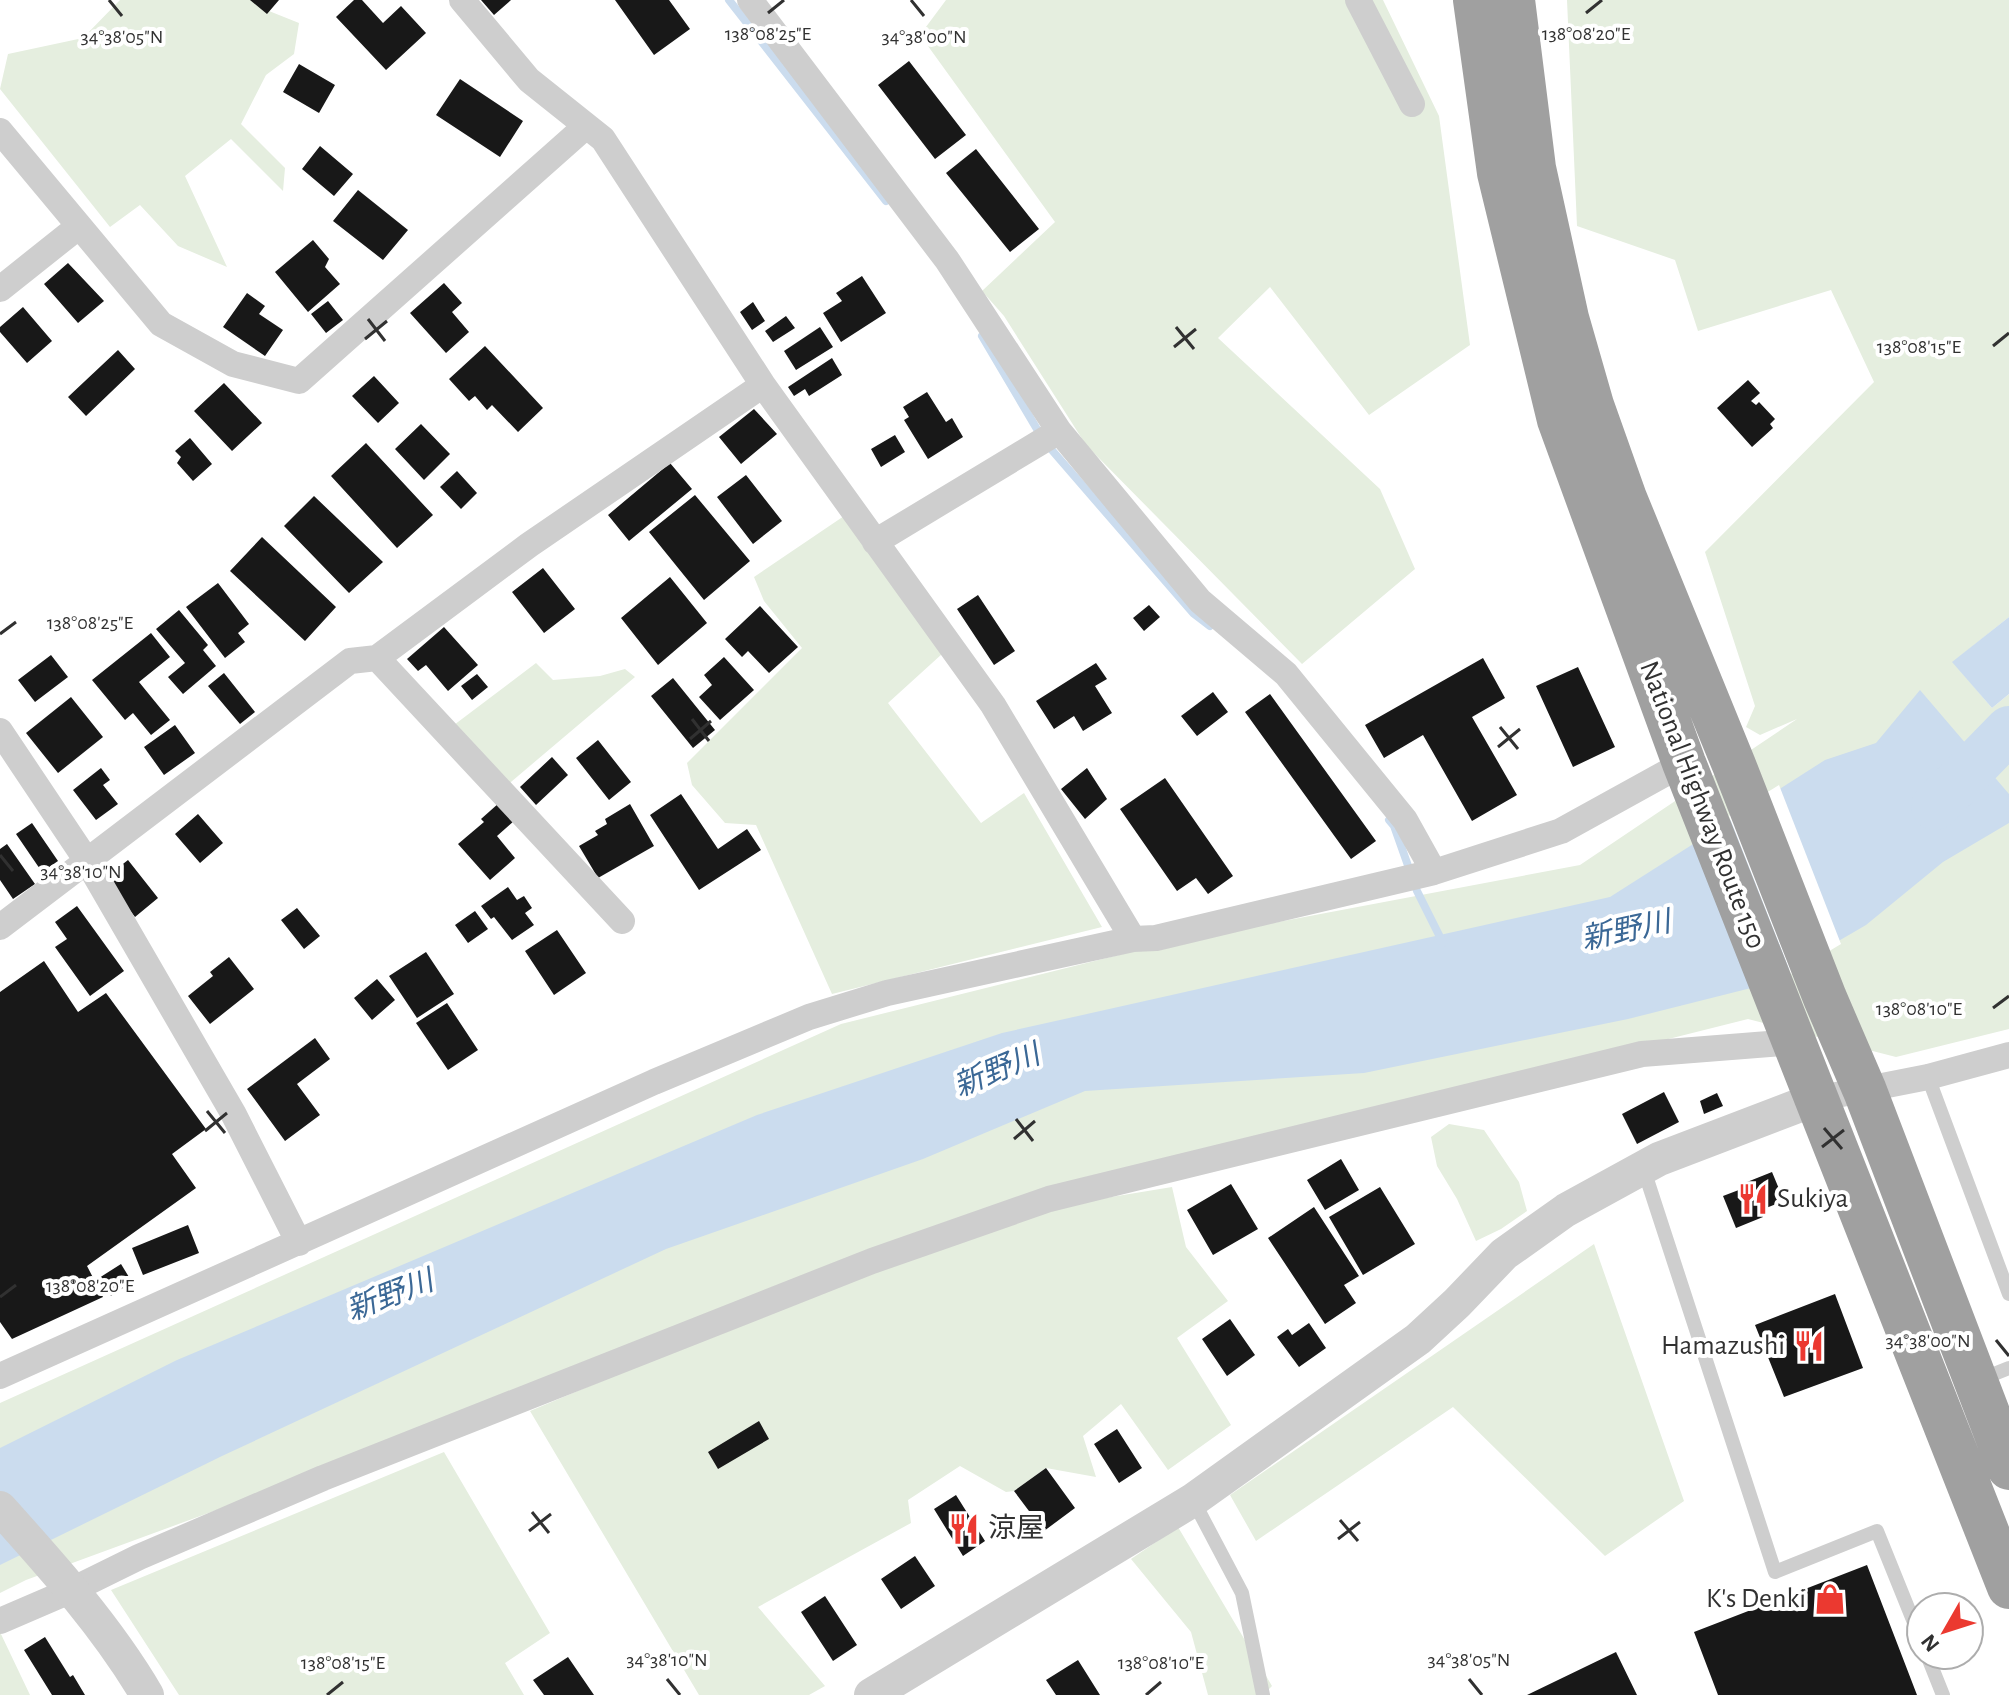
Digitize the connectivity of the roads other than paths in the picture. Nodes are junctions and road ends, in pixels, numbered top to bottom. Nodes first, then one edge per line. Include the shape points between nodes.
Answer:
1 (462, 0) edge
2 (750, 0) edge
3 (1358, 0) edge
4 (1475, 0) edge
5 (1513, 0) edge
6 (1412, 104) dead end
7 (585, 127) junction
8 (0, 131) edge
9 (78, 227) junction
10 (0, 289) edge
11 (763, 385) junction
12 (1059, 431) junction
13 (875, 542) junction
14 (377, 658) junction
15 (0, 731) edge
16 (1688, 772) junction
17 (87, 861) junction
18 (1434, 872) junction
19 (622, 921) dead end
20 (0, 927) edge
21 (1133, 939) junction
22 (1789, 1028) junction
23 (2009, 1055) edge
24 (1928, 1077) junction
25 (1865, 1091) junction
26 (1816, 1099) junction
27 (1643, 1167) junction
28 (299, 1243) junction
29 (2009, 1294) edge
30 (1992, 1375) edge
31 (0, 1376) edge
32 (2009, 1468) edge
33 (1193, 1500) junction
34 (0, 1508) edge
35 (64, 1580) junction
36 (2009, 1587) edge
37 (1905, 1600) edge
38 (0, 1621) edge
39 (1933, 1671) edge
40 (147, 1695) edge
41 (871, 1695) edge
42 (1263, 1695) edge
43 (1943, 1695) edge

1 - 7 street via 529,80
2 - 12 street via 947,260
3 - 6 street
4 - 16 highway, National Highway Route 150 via 1499,173 1559,420
5 - 25 highway, National Highway Route 150 via 1534,168 1592,405
7 - 9 street via 299,381 233,364 161,324
7 - 11 street via 603,139
8 - 9 street
9 - 10 street
11 - 13 street
11 - 14 street via 529,545
12 - 13 street
12 - 18 street via 1200,601 1286,674 1405,820
13 - 21 street via 993,705
14 - 17 street via 350,661
14 - 19 street
15 - 17 street
16 - 18 street via 1561,831
16 - 22 highway, National Highway Route 150
17 - 20 street
17 - 28 street via 233,1113
18 - 21 street via 1156,938
21 - 28 street via 887,993 809,1017
22 - 26 highway, National Highway Route 150
22 - 35 street via 1642,1054 1049,1199 872,1261 323,1478 139,1557
23 - 24 street
24 - 25 street
24 - 29 lane
25 - 26 street
25 - 30 highway, National Highway Route 150
26 - 27 street
26 - 36 highway, National Highway Route 150
27 - 33 street via 1566,1210 1504,1254 1418,1339
27 - 37 lane via 1775,1572 1877,1531
28 - 31 street
30 - 32 highway, National Highway Route 150
33 - 41 street
33 - 42 lane via 1242,1593
34 - 35 street
35 - 38 street
35 - 40 street
39 - 43 lane

